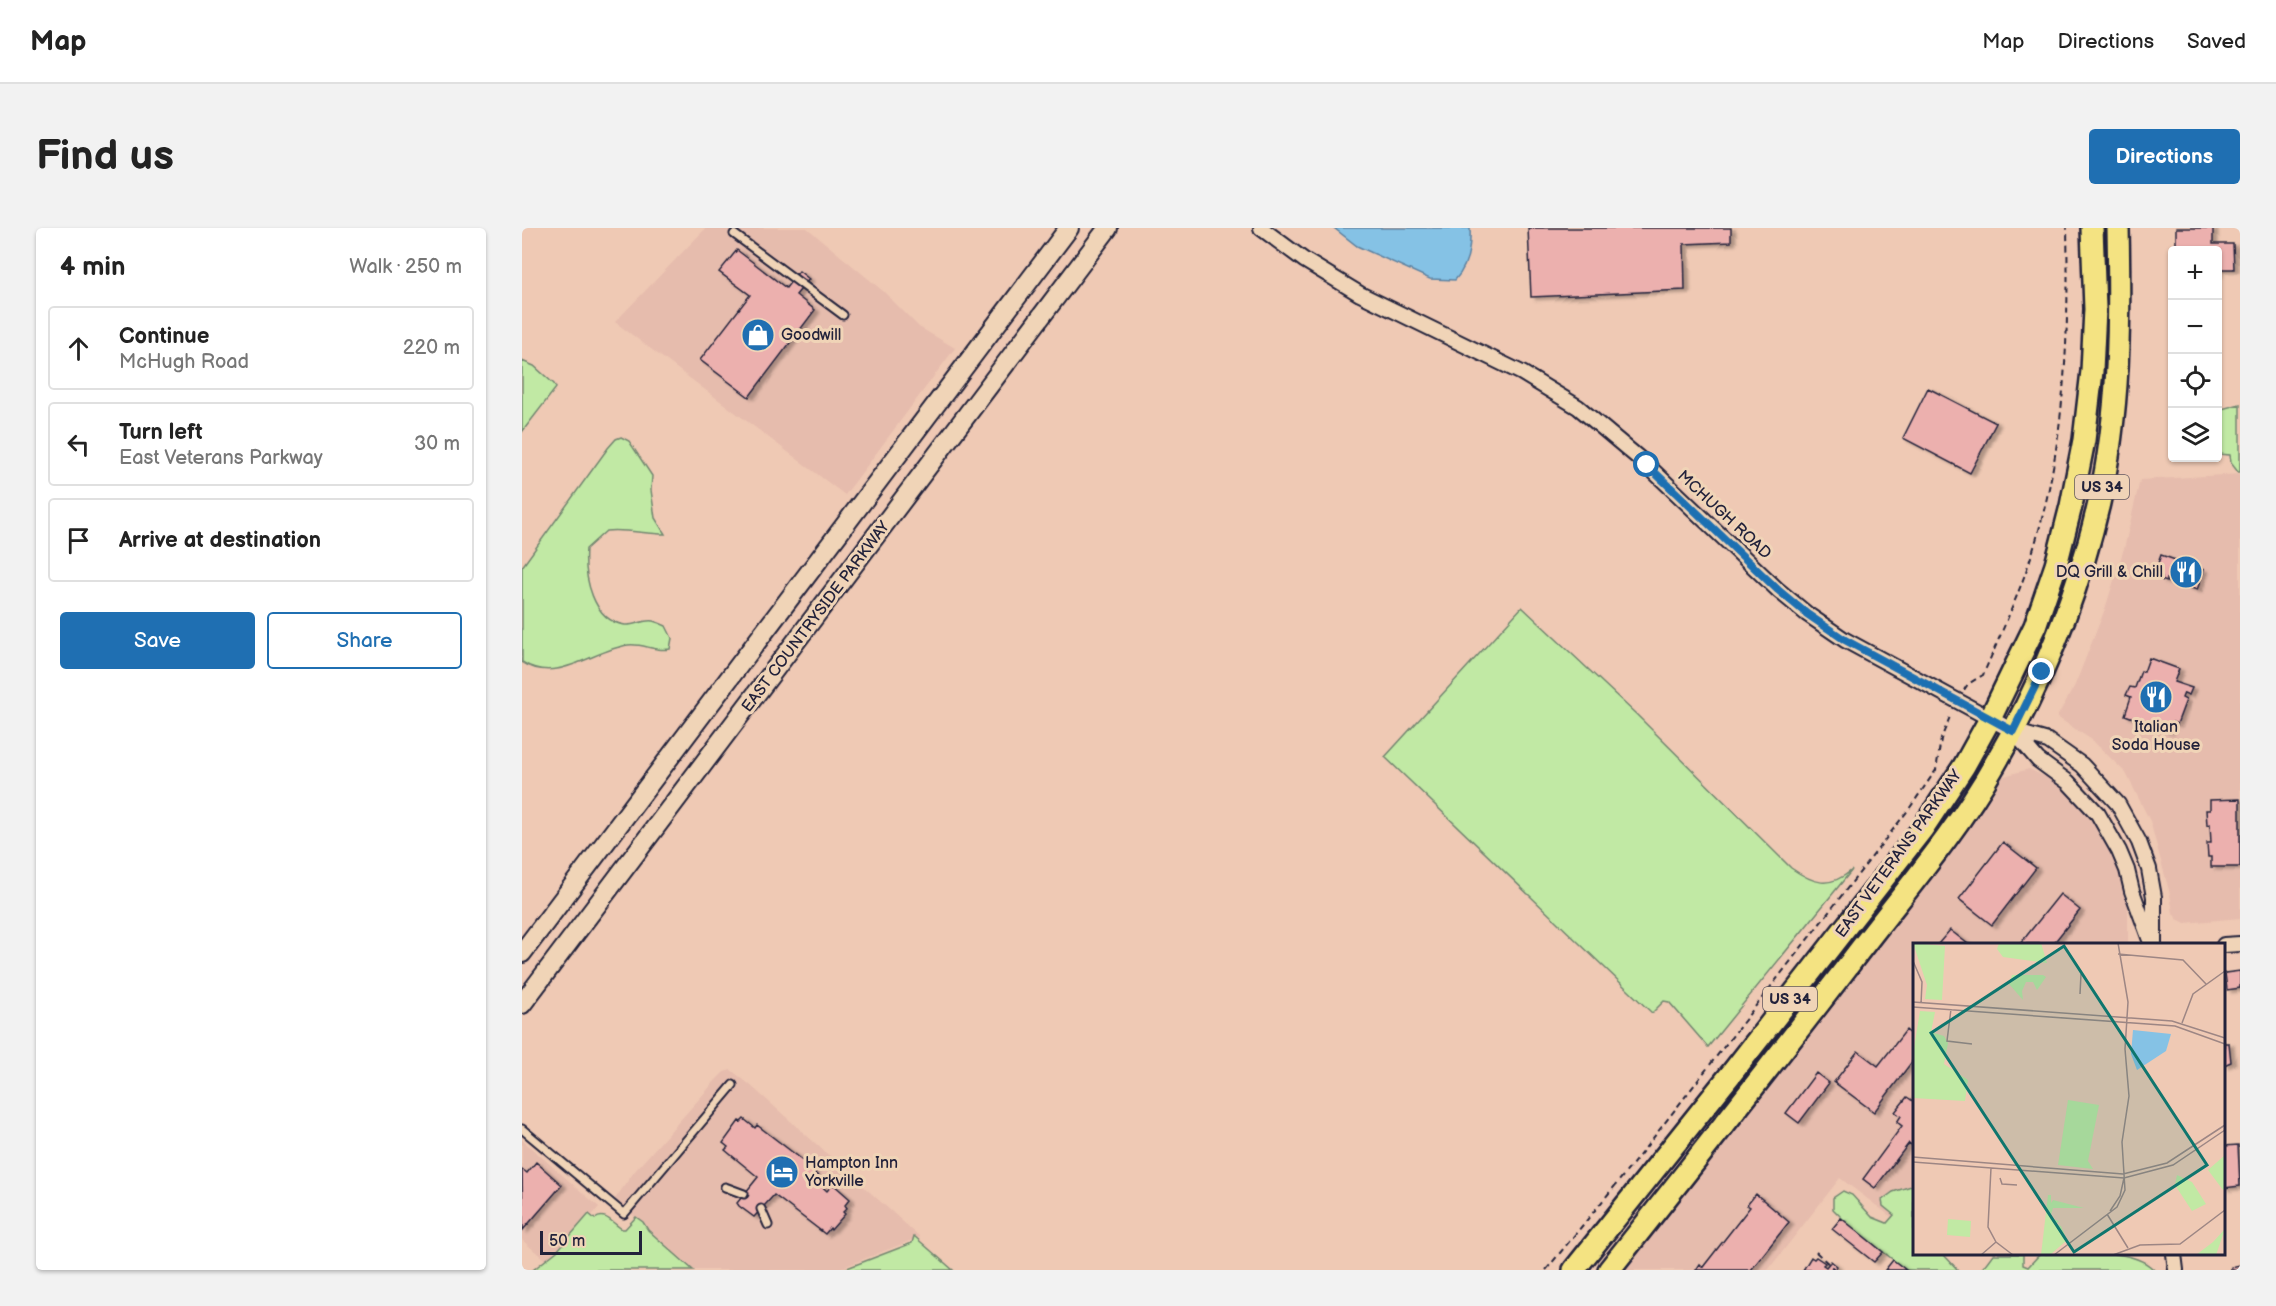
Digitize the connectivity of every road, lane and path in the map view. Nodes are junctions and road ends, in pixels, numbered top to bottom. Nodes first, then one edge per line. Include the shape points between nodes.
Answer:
1 (1070, 228) edge
2 (1108, 228) edge
3 (1261, 228) edge
4 (2067, 228) edge
5 (2092, 228) edge
6 (2118, 228) edge
7 (734, 234) dead end
8 (843, 315) dead end
9 (742, 661) junction
10 (768, 680) junction
11 (1964, 689) dead end
12 (1949, 717) dead end
13 (1990, 719) junction
14 (2013, 731) junction
15 (593, 859) junction
16 (618, 878) junction
17 (2152, 943) edge
18 (2153, 943) edge
19 (2240, 944) edge
20 (2225, 945) edge
21 (522, 953) edge
22 (522, 1004) edge
23 (734, 1085) dead end
24 (522, 1129) edge
25 (725, 1187) dead end
26 (744, 1194) dead end
27 (761, 1209) dead end
28 (768, 1225) dead end
29 (1816, 1252) dead end
30 (2174, 1255) edge
31 (1546, 1270) edge
32 (1574, 1270) edge
33 (1610, 1270) edge
34 (1835, 1270) edge
35 (2176, 1270) edge

1 - 9 street, EAST COUNTRYSIDE PARKWAY
2 - 10 street, EAST COUNTRYSIDE PARKWAY
3 - 13 street, MCHUGH ROAD via 1360,294 1522,373 1578,407 1647,465 1807,614 1845,640
4 - 11 path via 2064,397 2041,524 1983,675
5 - 13 main road, EAST VETERANS PARKWAY / US 34 via 2092,371 2071,506 2035,626
6 - 14 main road, EAST VETERANS PARKWAY / US 34 via 2119,359 2100,501 2062,626
7 - 8 lane
9 - 10 street
9 - 15 street, EAST COUNTRYSIDE PARKWAY
10 - 16 street, EAST COUNTRYSIDE PARKWAY
12 - 31 path via 1936,770 1910,809
13 - 14 street, MCHUGH ROAD
13 - 32 main road, EAST VETERANS PARKWAY / US 34 via 1964,766 1904,853
14 - 17 street, MCHUGH ROAD via 2037,760 2068,782 2098,814 2127,870
14 - 18 street, MCHUGH ROAD via 2048,741 2082,765 2118,804 2149,870 2154,897
14 - 33 main road, EAST VETERANS PARKWAY / US 34 via 1988,777 1949,833
15 - 16 street
15 - 21 street, EAST COUNTRYSIDE PARKWAY
16 - 22 street, EAST COUNTRYSIDE PARKWAY
19 - 20 street
23 - 24 lane via 624,1214
25 - 26 lane
27 - 28 lane
29 - 34 path
30 - 35 street

